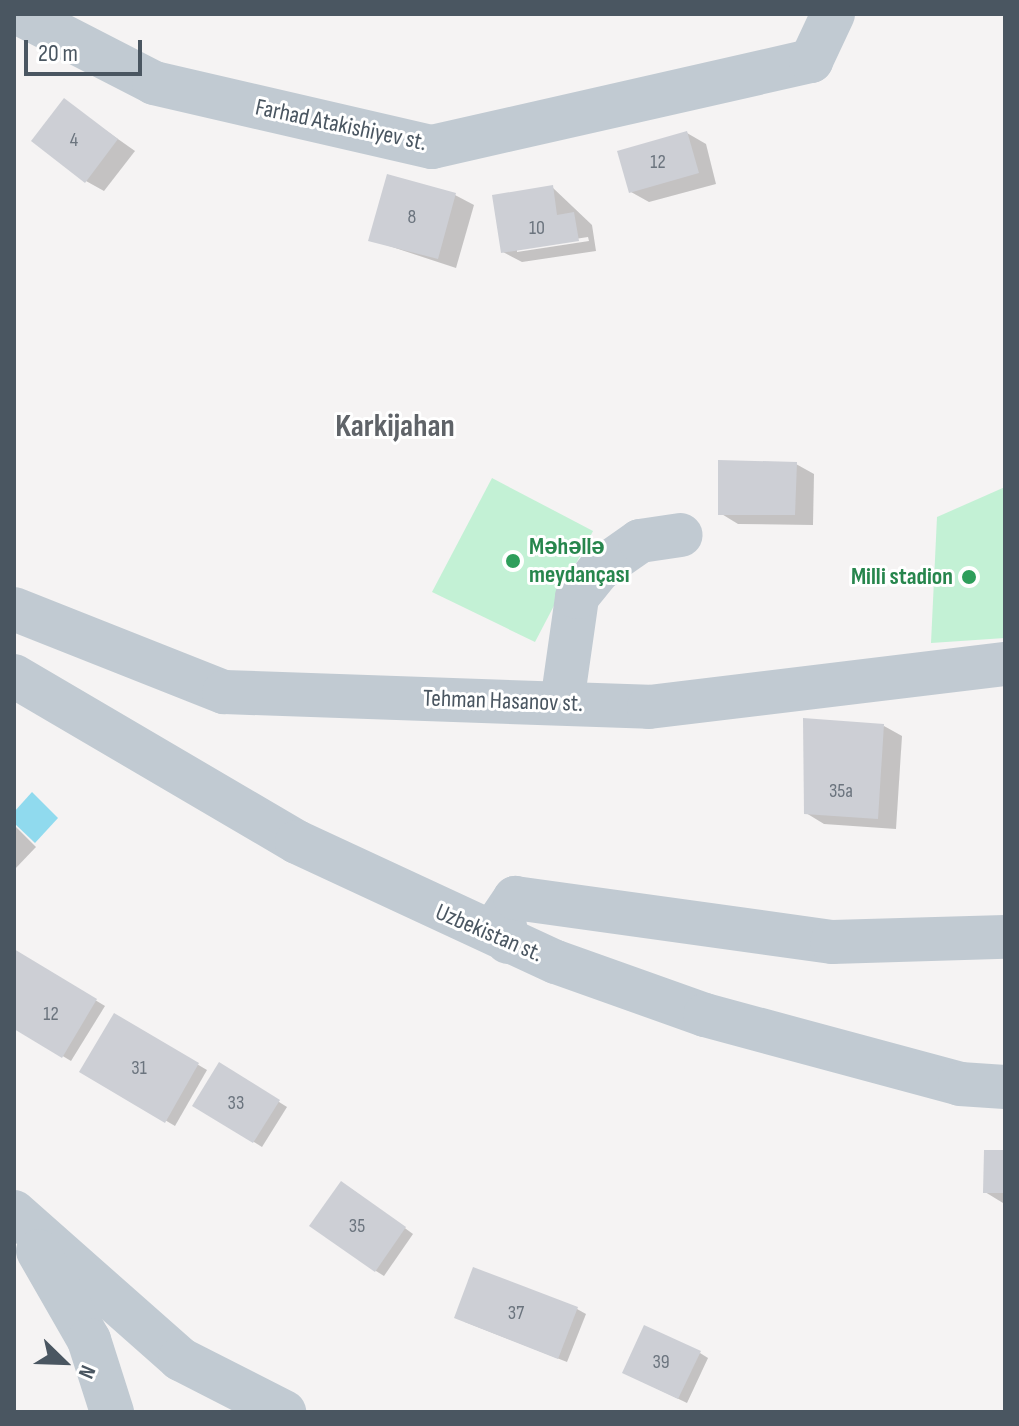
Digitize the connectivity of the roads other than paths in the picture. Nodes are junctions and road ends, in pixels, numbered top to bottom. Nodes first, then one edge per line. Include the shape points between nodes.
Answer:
1 (20, 14) edge
2 (833, 14) edge
3 (681, 535) dead end
4 (14, 609) edge
5 (1005, 664) edge
6 (14, 676) edge
7 (562, 703) junction
8 (1005, 937) edge
9 (508, 942) junction
10 (1005, 1087) edge
11 (19, 1218) edge
12 (112, 1412) edge
13 (284, 1412) edge

1 - 2 street, Farhad Atakishiyev st. via 154,83 432,147 811,61
3 - 7 street via 640,541 600,569 577,597
4 - 7 street, Tehman Hasanov st. via 224,692
5 - 7 street, Tehman Hasanov st. via 649,707
6 - 9 street, Uzbekistan st. via 297,842
8 - 9 street via 832,942 515,898 503,916
9 - 10 street, Uzbekistan st. via 705,1015 960,1084
11 - 12 street via 89,1340
11 - 13 street via 180,1359

